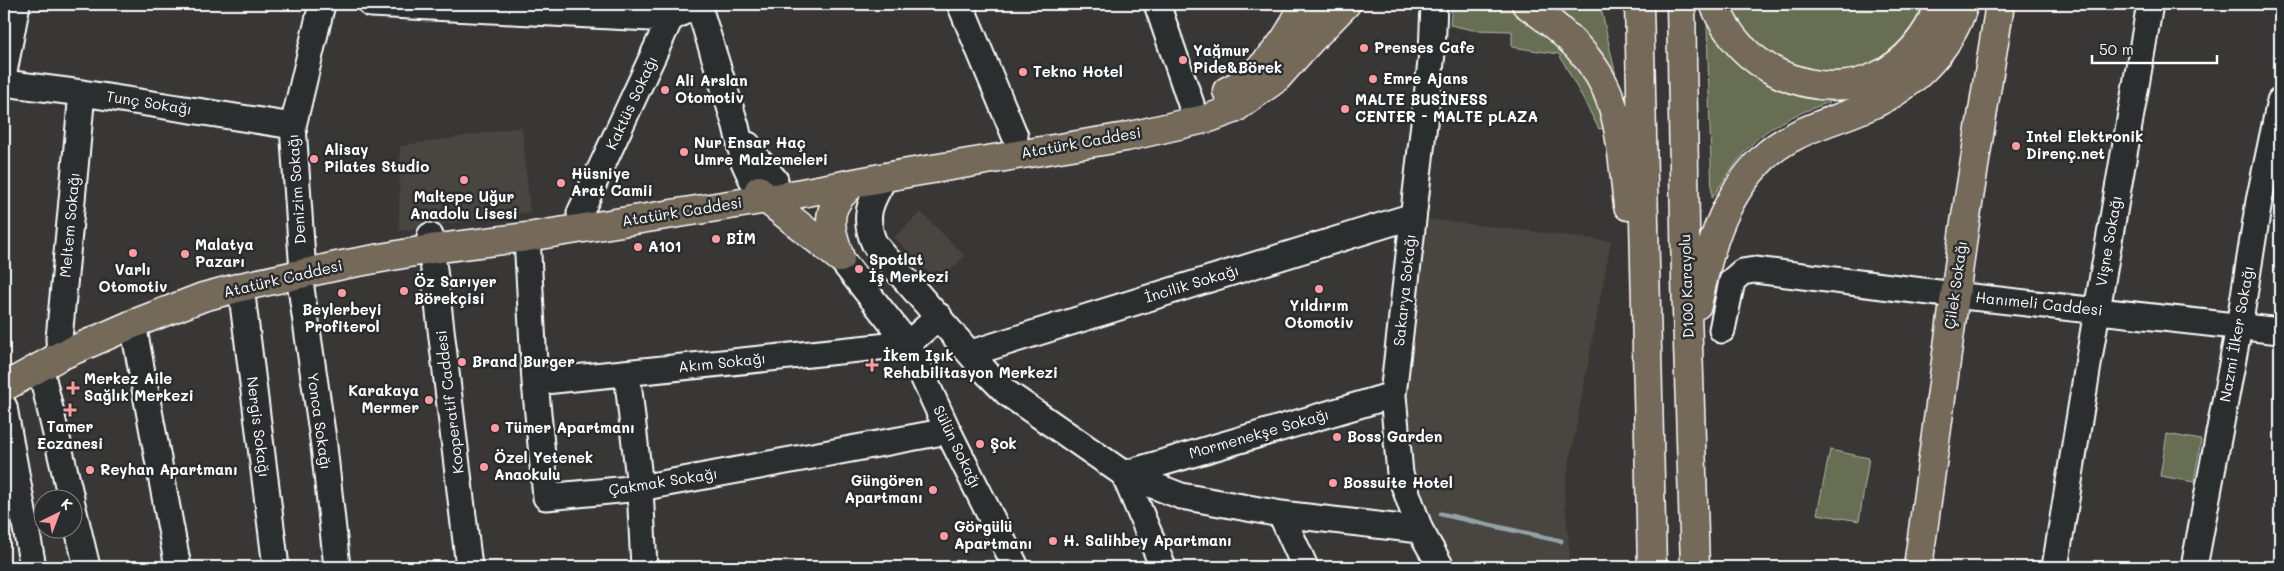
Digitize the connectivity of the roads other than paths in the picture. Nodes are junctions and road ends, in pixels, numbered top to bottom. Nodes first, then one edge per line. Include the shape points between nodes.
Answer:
1 (322, 4) edge
2 (380, 4) edge
3 (698, 4) edge
4 (960, 4) edge
5 (1157, 4) edge
6 (1302, 4) edge
7 (1325, 4) edge
8 (1346, 4) edge
9 (1434, 4) edge
10 (1526, 4) edge
11 (1639, 4) edge
12 (1681, 4) edge
13 (1714, 4) edge
14 (1940, 4) edge
15 (1964, 4) edge
16 (2150, 4) edge
17 (1999, 5) edge
18 (12, 13) edge
19 (670, 19) junction
20 (1308, 43) junction
21 (4, 72) edge
22 (4, 83) edge
23 (82, 93) junction
24 (2280, 101) edge
25 (1191, 104) junction
26 (293, 126) junction
27 (1015, 136) junction
28 (885, 177) junction
29 (854, 183) junction
30 (770, 189) junction
31 (580, 213) junction
32 (1413, 216) junction
33 (526, 237) junction
34 (431, 243) junction
35 (840, 258) junction
36 (301, 266) junction
37 (241, 287) junction
38 (1954, 296) junction
39 (1647, 307) junction
40 (2097, 310) junction
41 (939, 316) junction
42 (134, 324) junction
43 (2239, 327) junction
44 (1722, 330) dead end
45 (2280, 331) edge
46 (1689, 338) junction
47 (908, 344) junction
48 (971, 353) junction
49 (53, 354) junction
50 (4, 367) edge
51 (627, 373) junction
52 (535, 382) junction
53 (4, 387) edge
54 (1393, 395) junction
55 (4, 407) edge
56 (948, 431) junction
57 (1124, 474) junction
58 (70, 488) edge
59 (640, 488) junction
60 (1281, 514) junction
61 (1420, 530) junction
62 (80, 538) edge
63 (33, 567) edge
64 (87, 567) edge
65 (178, 567) edge
66 (276, 567) edge
67 (337, 567) edge
68 (470, 567) edge
69 (644, 567) edge
70 (1016, 567) edge
71 (1163, 567) edge
72 (1305, 567) edge
73 (1440, 567) edge
74 (1652, 567) edge
75 (1695, 567) edge
76 (1918, 567) edge
77 (2055, 567) edge
78 (2194, 567) edge

1 - 26 street, Denizim Sokağı
2 - 19 street
3 - 19 street
3 - 30 street via 744,162
4 - 27 street
5 - 25 street
6 - 25 main road, Atatürk Caddesi via 1288,36 1248,79 1231,90
7 - 20 main road, Atatürk Caddesi via 1318,27
8 - 20 main road
9 - 32 street, Sakarya Sokağı via 1432,53
10 - 39 main road via 1576,44 1608,91 1616,121
11 - 39 main road
12 - 46 main road, D100 Karayolu
13 - 14 main road via 1736,42 1762,64 1794,80 1848,87 1865,82 1910,54 1934,20
15 - 46 main road via 1956,25 1935,57 1901,89 1863,109 1792,137 1750,173 1716,230
16 - 40 street, Vişne Sokağı
17 - 38 main road, Çilek Sokağı
18 - 21 street
19 - 31 street, Kaktüs Sokağı
20 - 28 main road, Atatürk Caddesi via 1257,95 1234,109 1209,118 1126,137
22 - 23 street, Tunç Sokağı
23 - 26 street, Tunç Sokağı
23 - 49 street, Meltem Sokağı
24 - 43 street, Nazmi İlker Sokağı via 2259,200
25 - 27 main road, Atatürk Caddesi
26 - 36 street, Denizim Sokağı
27 - 30 main road, Atatürk Caddesi
28 - 29 main road, Atatürk Caddesi
28 - 41 street via 870,202 870,234 875,245
29 - 30 main road, Atatürk Caddesi
29 - 35 main road via 833,205 831,230
30 - 31 main road, Atatürk Caddesi
30 - 33 main road, Atatürk Caddesi
30 - 35 main road
31 - 34 main road, Atatürk Caddesi
32 - 48 street, İncilik Sokağı
32 - 54 street, Sakarya Sokağı
33 - 34 main road, Atatürk Caddesi
33 - 52 street, Çakmak Sokağı
34 - 36 main road, Atatürk Caddesi
34 - 68 street, Kooperatif Caddesi
35 - 47 street, Sülün Sokağı
36 - 37 main road, Atatürk Caddesi
36 - 49 main road, Atatürk Caddesi via 241,272 183,289
36 - 67 street, Yonca Sokağı
37 - 42 main road, Atatürk Caddesi via 203,297
37 - 66 street, Nergis Sokağı
38 - 40 street, Hanımeli Caddesi
38 - 44 street, Hanımeli Caddesi via 1749,270 1732,281
38 - 76 main road, Çilek Sokağı
39 - 74 main road
40 - 43 street, Hanımeli Caddesi
40 - 77 street, Vişne Sokağı
41 - 47 street
41 - 48 street
42 - 49 main road, Atatürk Caddesi
42 - 65 street
43 - 45 street, Hanımeli Caddesi
43 - 78 street, Nazmi İlker Sokağı
46 - 75 main road, D100 Karayolu
47 - 51 street, Akım Sokağı
47 - 56 street, Sülün Sokağı
48 - 57 street via 1007,393
49 - 50 main road, Atatürk Caddesi
49 - 53 main road, Atatürk Caddesi
49 - 58 street, Meltem Sokağı
51 - 52 street, Akım Sokağı
51 - 59 street
52 - 59 street, Çakmak Sokağı via 546,497
54 - 57 street, Mormenekşe Sokağı
54 - 61 street, Sakarya Sokağı via 1397,464
55 - 63 street
56 - 59 street, Çakmak Sokağı
56 - 70 street, Sülün Sokağı
57 - 60 street via 1181,496
57 - 71 street
59 - 69 street
60 - 61 street
60 - 72 street
61 - 73 street, Sakarya Sokağı
62 - 64 street

